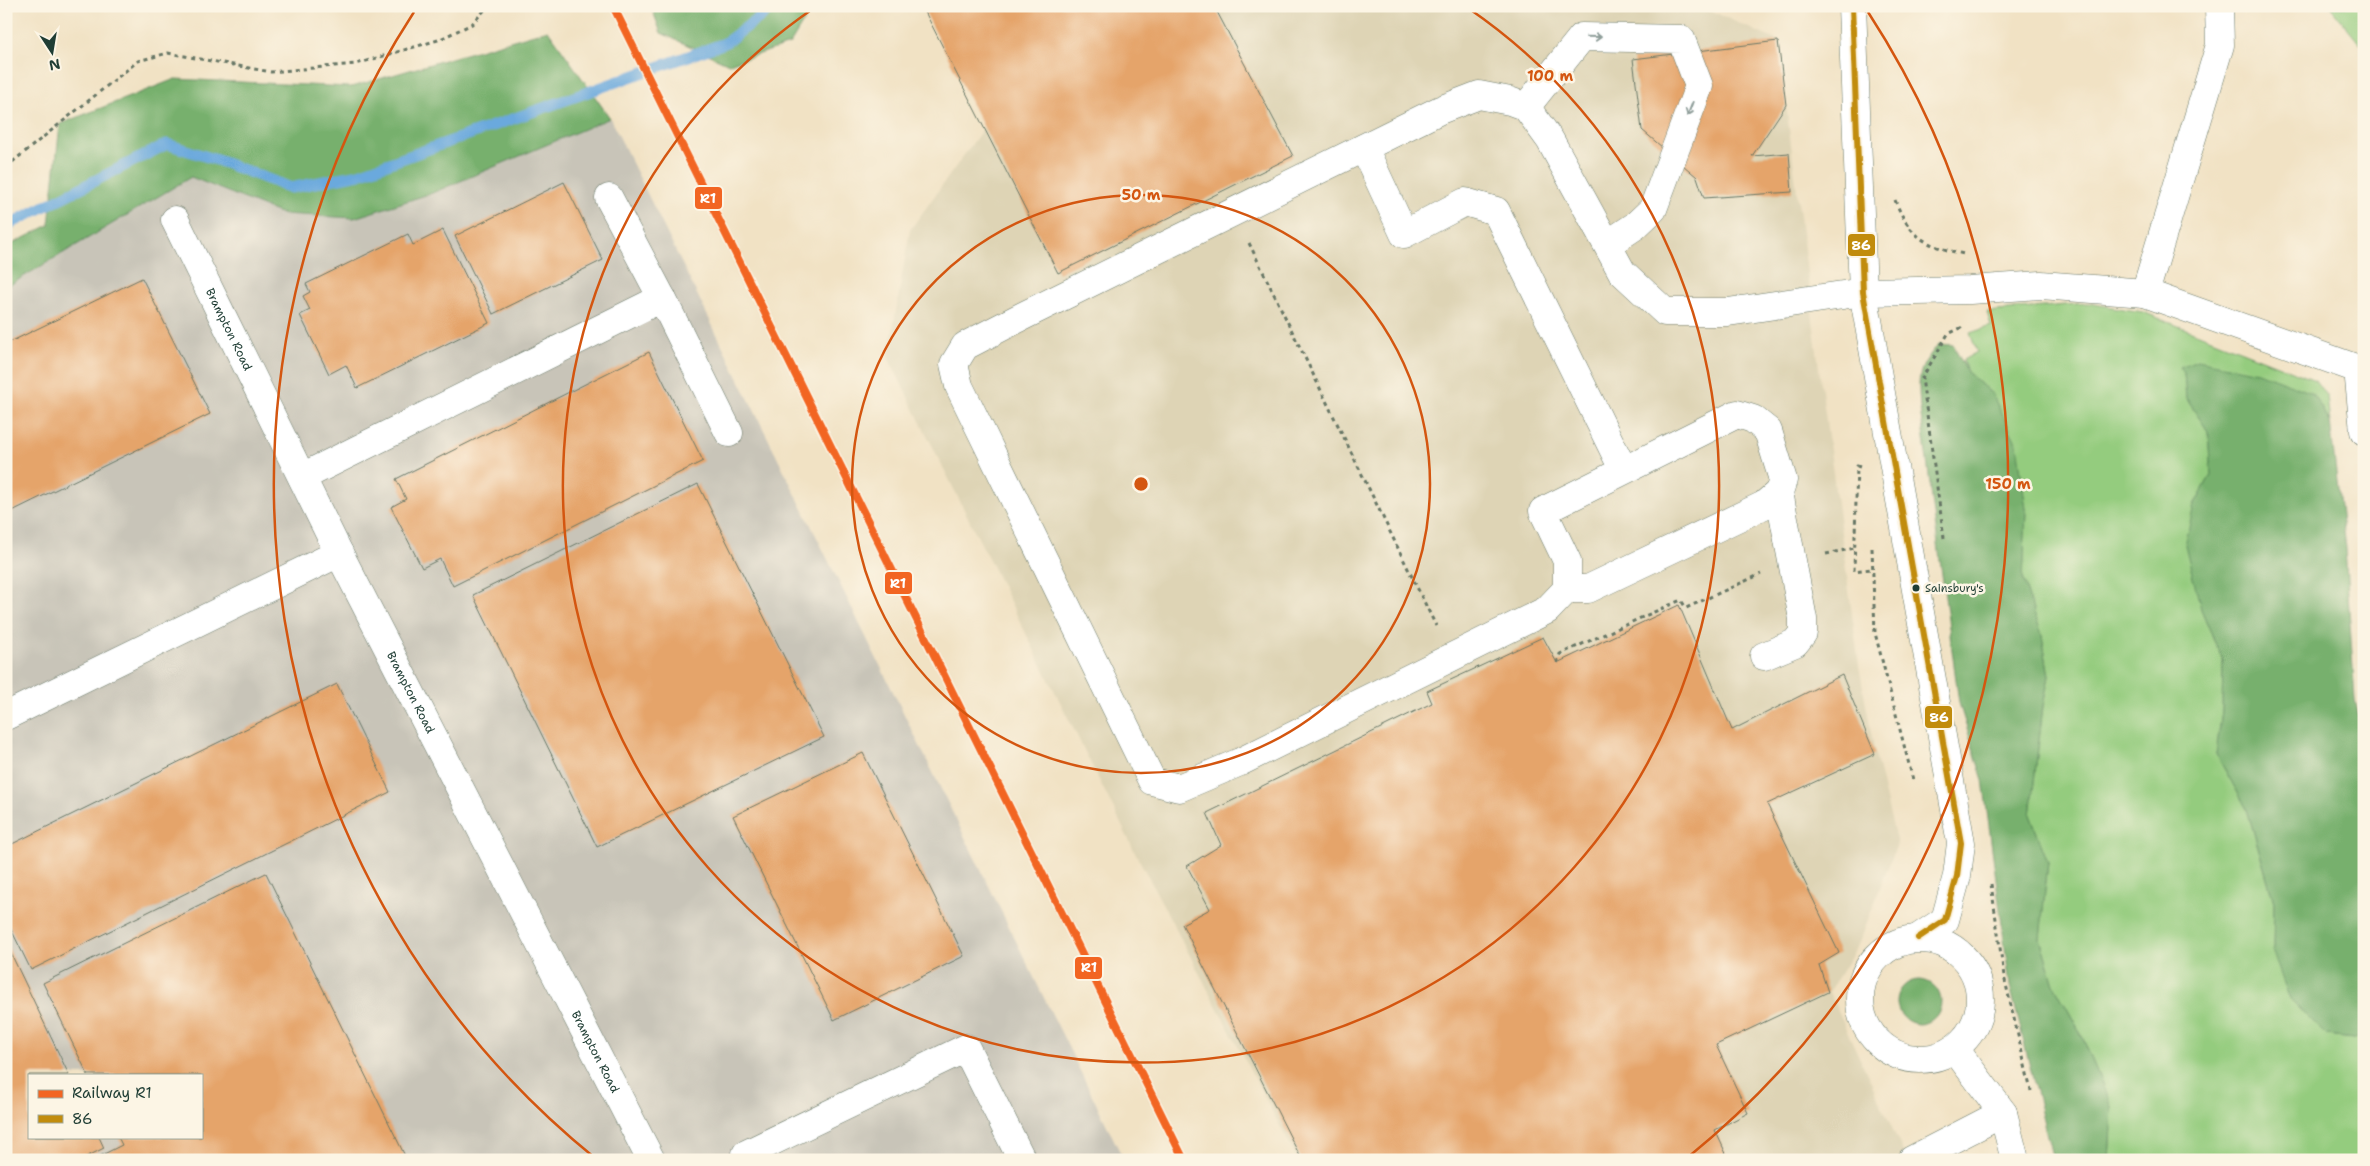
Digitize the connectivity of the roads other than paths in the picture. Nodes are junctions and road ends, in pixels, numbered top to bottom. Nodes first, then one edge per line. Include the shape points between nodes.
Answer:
1 (1852, 6) edge
2 (2220, 6) edge
3 (1526, 107) junction
4 (1364, 148) junction
5 (609, 198) dead end
6 (176, 220) dead end
7 (1608, 244) junction
8 (1863, 292) junction
9 (2145, 293) junction
10 (662, 298) junction
11 (2361, 369) edge
12 (2364, 431) edge
13 (729, 433) dead end
14 (1623, 469) junction
15 (302, 477) junction
16 (1779, 492) junction
17 (339, 553) junction
18 (1566, 589) junction
19 (1764, 656) dead end
20 (6, 716) edge
21 (1918, 938) junction
22 (1955, 1048) junction
23 (2003, 1113) junction
24 (2014, 1156) dead end
25 (651, 1160) edge
26 (749, 1160) edge
27 (1022, 1160) edge
28 (1912, 1160) edge

1 - 8 street
2 - 9 street via 2220,45
3 - 4 street via 1480,95 1440,110
3 - 7 street via 1550,140
3 -> 7 street via 1582,37 1682,40 1699,86 1653,209
4 - 14 street via 1404,234 1465,202 1496,211
4 - 18 street via 1102,275 965,346 954,364 963,395 1152,780 1179,788 1240,762 1547,610
5 - 10 street
6 - 15 street, Brampton Road
7 - 8 street via 1622,272 1665,312 1728,312
8 - 9 street via 2041,285
8 - 21 street via 1961,843 1957,876 1945,920
9 - 11 street
10 - 13 street
10 - 15 street
11 - 12 street
14 - 16 street via 1737,414 1754,419 1768,431 1784,480
14 - 18 street via 1543,512 1567,561
15 - 17 street, Brampton Road
16 - 18 street via 1764,505 1588,589
16 - 19 street via 1803,633 1795,643
17 - 20 street
17 - 25 street, Brampton Road
21 - 22 street via 1937,940 1955,949 1969,962 1978,979 1981,998 1978,1018 1969,1035
21 - 22 street via 1899,941 1870,964 1862,981 1859,1000 1862,1018 1871,1035 1884,1048 1901,1056 1938,1057
22 - 23 street
23 - 24 street
23 - 28 street
26 - 27 street via 746,1154 966,1048

